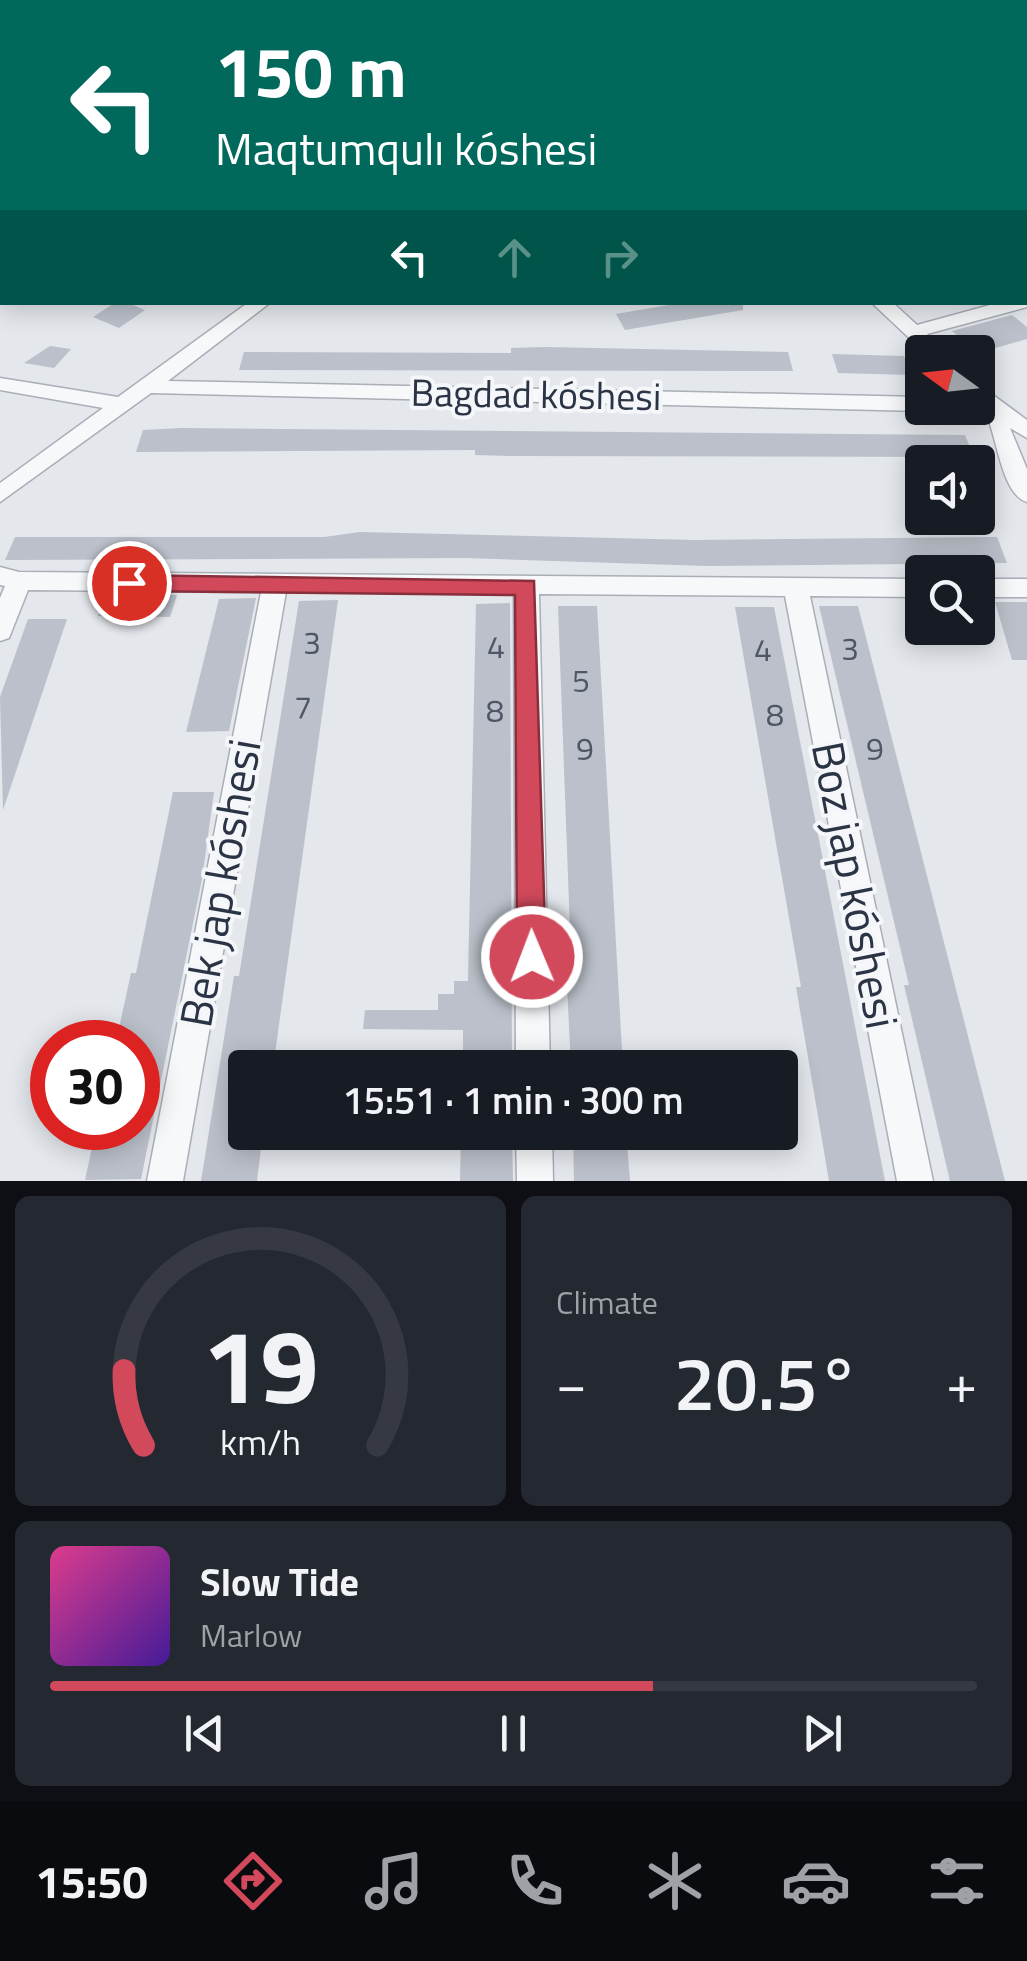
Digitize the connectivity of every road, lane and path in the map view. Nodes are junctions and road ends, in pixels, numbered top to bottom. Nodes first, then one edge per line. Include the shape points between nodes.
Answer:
1 (258, 305) edge
2 (883, 305) edge
3 (1015, 305) edge
4 (912, 332) junction
5 (915, 335) edge
6 (0, 384) edge
7 (149, 387) junction
8 (995, 403) edge
9 (905, 404) edge
10 (124, 405) junction
11 (995, 409) edge
12 (1027, 410) edge
13 (995, 424) edge
14 (1027, 432) edge
15 (0, 494) edge
16 (1027, 494) edge
17 (10, 578) edge
18 (275, 586) junction
19 (526, 587) junction
20 (905, 588) edge
21 (995, 588) edge
22 (1027, 588) edge
23 (796, 589) junction
24 (0, 631) edge
25 (533, 1050) edge
26 (534, 1150) edge
27 (165, 1181) edge
28 (535, 1181) edge
29 (914, 1181) edge

1 - 7 street
2 - 4 street
3 - 4 street
4 - 5 street
6 - 10 street
7 - 9 street, Bagdad kóshesi
7 - 10 street
8 - 12 street
10 - 15 street
11 - 14 street
13 - 16 street
17 - 18 street
17 - 24 street
18 - 19 street
18 - 27 street, Bek jap kóshesi
19 - 23 street
19 - 25 street
20 - 23 street
21 - 22 street
23 - 29 street, Boz jap kóshesi
26 - 28 street

